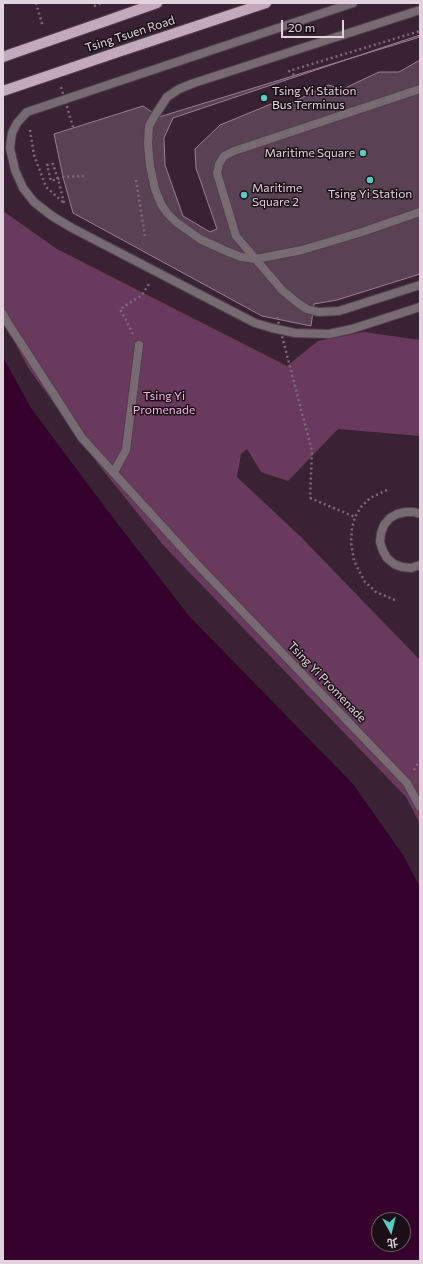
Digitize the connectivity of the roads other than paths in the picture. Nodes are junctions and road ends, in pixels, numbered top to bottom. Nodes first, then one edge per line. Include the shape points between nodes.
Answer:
1 (156, 3) edge
2 (266, 3) edge
3 (353, 3) edge
4 (420, 10) edge
5 (3, 57) edge
6 (420, 89) edge
7 (3, 91) edge
8 (420, 212) edge
9 (256, 259) junction
10 (420, 285) edge
11 (420, 307) edge
12 (3, 314) edge
13 (139, 345) road end
14 (114, 472) junction
15 (420, 514) edge
16 (420, 565) edge
17 (420, 807) edge

1 - 5 main road, Tsing Tsuen Road, bridge
2 - 7 main road, Tsing Tsuen Road, bridge
3 - 11 street via 27,112 12,133 10,148 15,170 23,188 34,202 52,216 255,323 295,333 329,334
4 - 9 street via 194,83 167,97 149,126 150,166 161,204 167,214 188,232 241,256
6 - 9 street via 224,156 217,173 236,236
8 - 9 street via 302,250
9 - 10 street via 282,290 307,309 318,312 339,311
12 - 14 street, Tsing Yi Promenade via 82,438
13 - 14 street via 126,450
14 - 17 street, Tsing Yi Promenade via 193,560 407,783
15 - 16 street via 406,512 390,518 384,525 380,542 387,558 394,564 411,568

